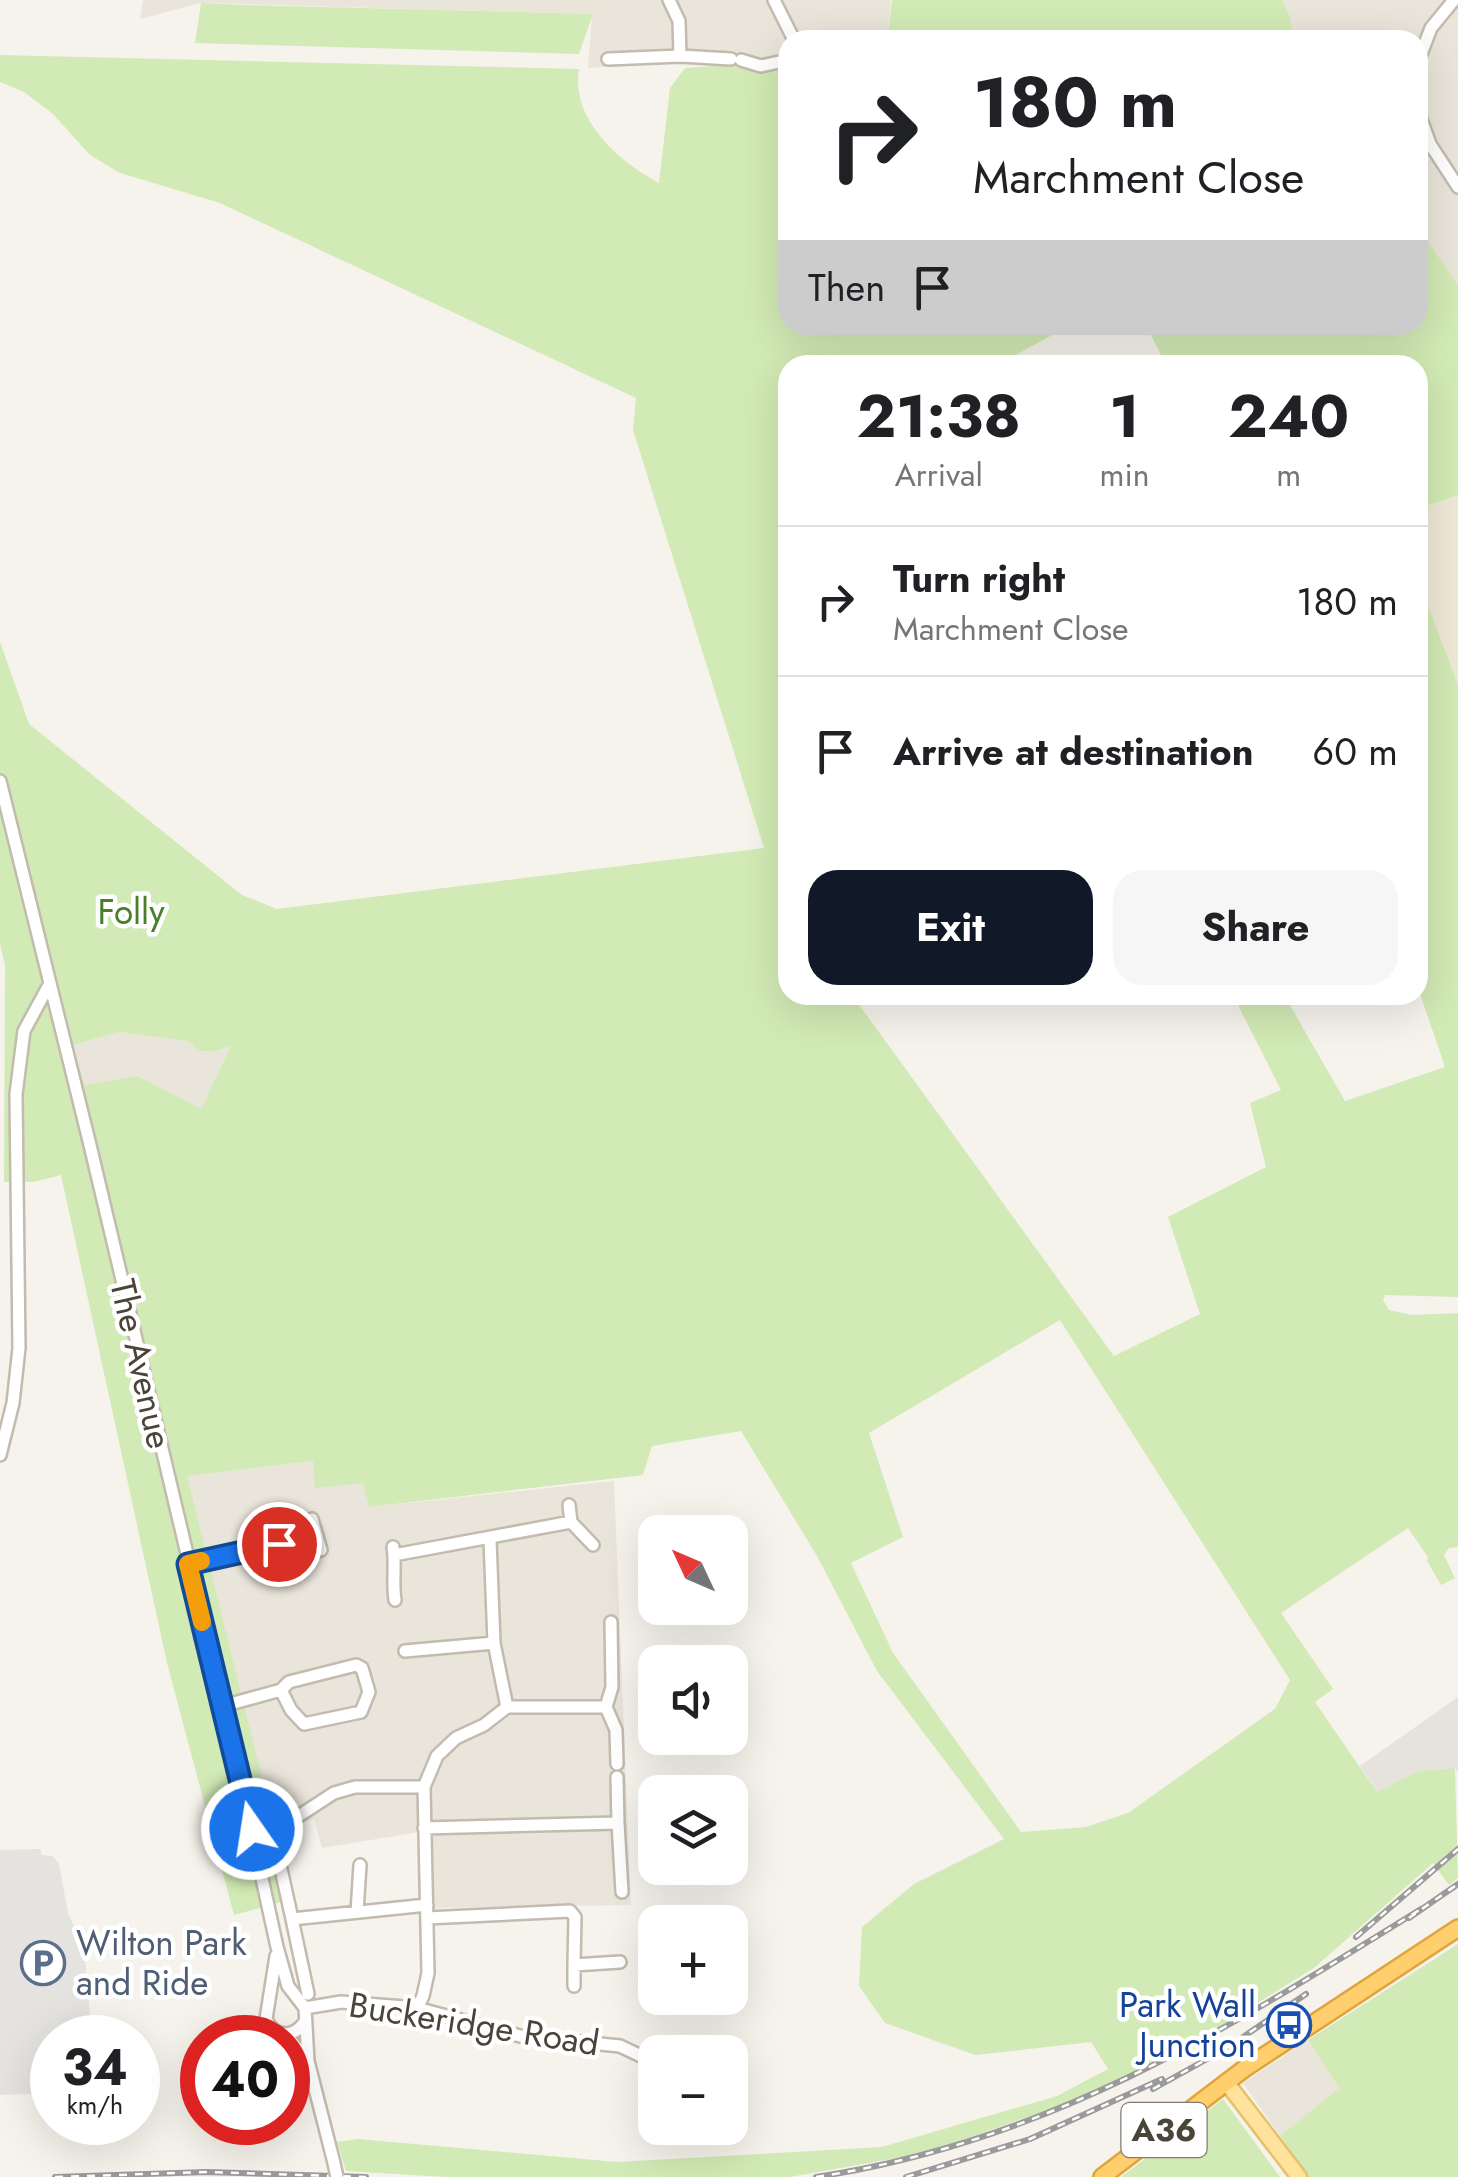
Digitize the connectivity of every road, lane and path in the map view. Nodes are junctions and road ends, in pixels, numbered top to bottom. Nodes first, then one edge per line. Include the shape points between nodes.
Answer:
1 (670, 0) edge
2 (774, 0) edge
3 (1454, 0) edge
4 (789, 30) edge
5 (1428, 36) edge
6 (680, 56) junction
7 (608, 59) dead end
8 (778, 62) edge
9 (1428, 138) edge
10 (1458, 187) edge
11 (0, 781) edge
12 (50, 983) junction
13 (0, 1455) edge
14 (569, 1505) dead end
15 (312, 1519) dead end
16 (571, 1522) junction
17 (316, 1535) junction
18 (490, 1540) junction
19 (593, 1545) dead end
20 (321, 1550) dead end
21 (188, 1564) junction
22 (394, 1600) dead end
23 (611, 1622) dead end
24 (494, 1643) junction
25 (405, 1651) dead end
26 (281, 1690) junction
27 (224, 1706) junction
28 (606, 1706) junction
29 (507, 1707) junction
30 (424, 1787) junction
31 (618, 1822) junction
32 (424, 1828) junction
33 (252, 1829) junction
34 (277, 1851) dead end
35 (360, 1864) dead end
36 (622, 1892) dead end
37 (427, 1911) junction
38 (358, 1912) junction
39 (292, 1920) junction
40 (1458, 1928) edge
41 (277, 1947) junction
42 (620, 1962) dead end
43 (574, 1964) junction
44 (574, 1986) dead end
45 (292, 1994) junction
46 (308, 1994) dead end
47 (268, 2004) junction
48 (305, 2008) junction
49 (417, 2008) junction
50 (266, 2015) edge
51 (305, 2015) edge
52 (638, 2055) edge
53 (310, 2069) edge
54 (1226, 2082) junction
55 (337, 2177) edge
56 (1102, 2177) edge
57 (1299, 2177) edge

1 - 6 street via 679,21
2 - 4 street
3 - 5 street
6 - 7 street
6 - 8 street
9 - 10 street
11 - 12 street, The Avenue
12 - 13 street via 24,1031 16,1094 19,1348
12 - 21 street, The Avenue
14 - 16 street
15 - 17 street
16 - 18 street
16 - 19 street
17 - 20 street
17 - 21 street
18 - 22 street via 394,1551
18 - 24 street
21 - 27 street, The Avenue
23 - 28 street
24 - 25 street
24 - 29 street
26 - 26 street via 304,1724 362,1712 368,1684 356,1664
26 - 27 street
27 - 33 street, The Avenue
28 - 29 street
28 - 31 street via 616,1730
29 - 30 street via 446,1746
30 - 32 street
30 - 33 street via 355,1787 294,1818
31 - 32 street
31 - 36 street
32 - 37 street
33 - 41 street, The Avenue
34 - 39 street
35 - 38 street
37 - 38 street
37 - 43 street via 570,1911
37 - 49 street via 428,1973
38 - 39 street
39 - 46 street
40 - 54 highway, A36
41 - 45 street, The Avenue
41 - 47 street, The Avenue
42 - 43 street
43 - 44 street
45 - 47 street
45 - 48 street, The Avenue
47 - 50 street
48 - 49 street, Buckeridge Road via 341,2002
48 - 51 street
49 - 52 street, Buckeridge Road via 520,2036 620,2046
53 - 55 street, bridge
54 - 56 highway, A36
54 - 57 main road

